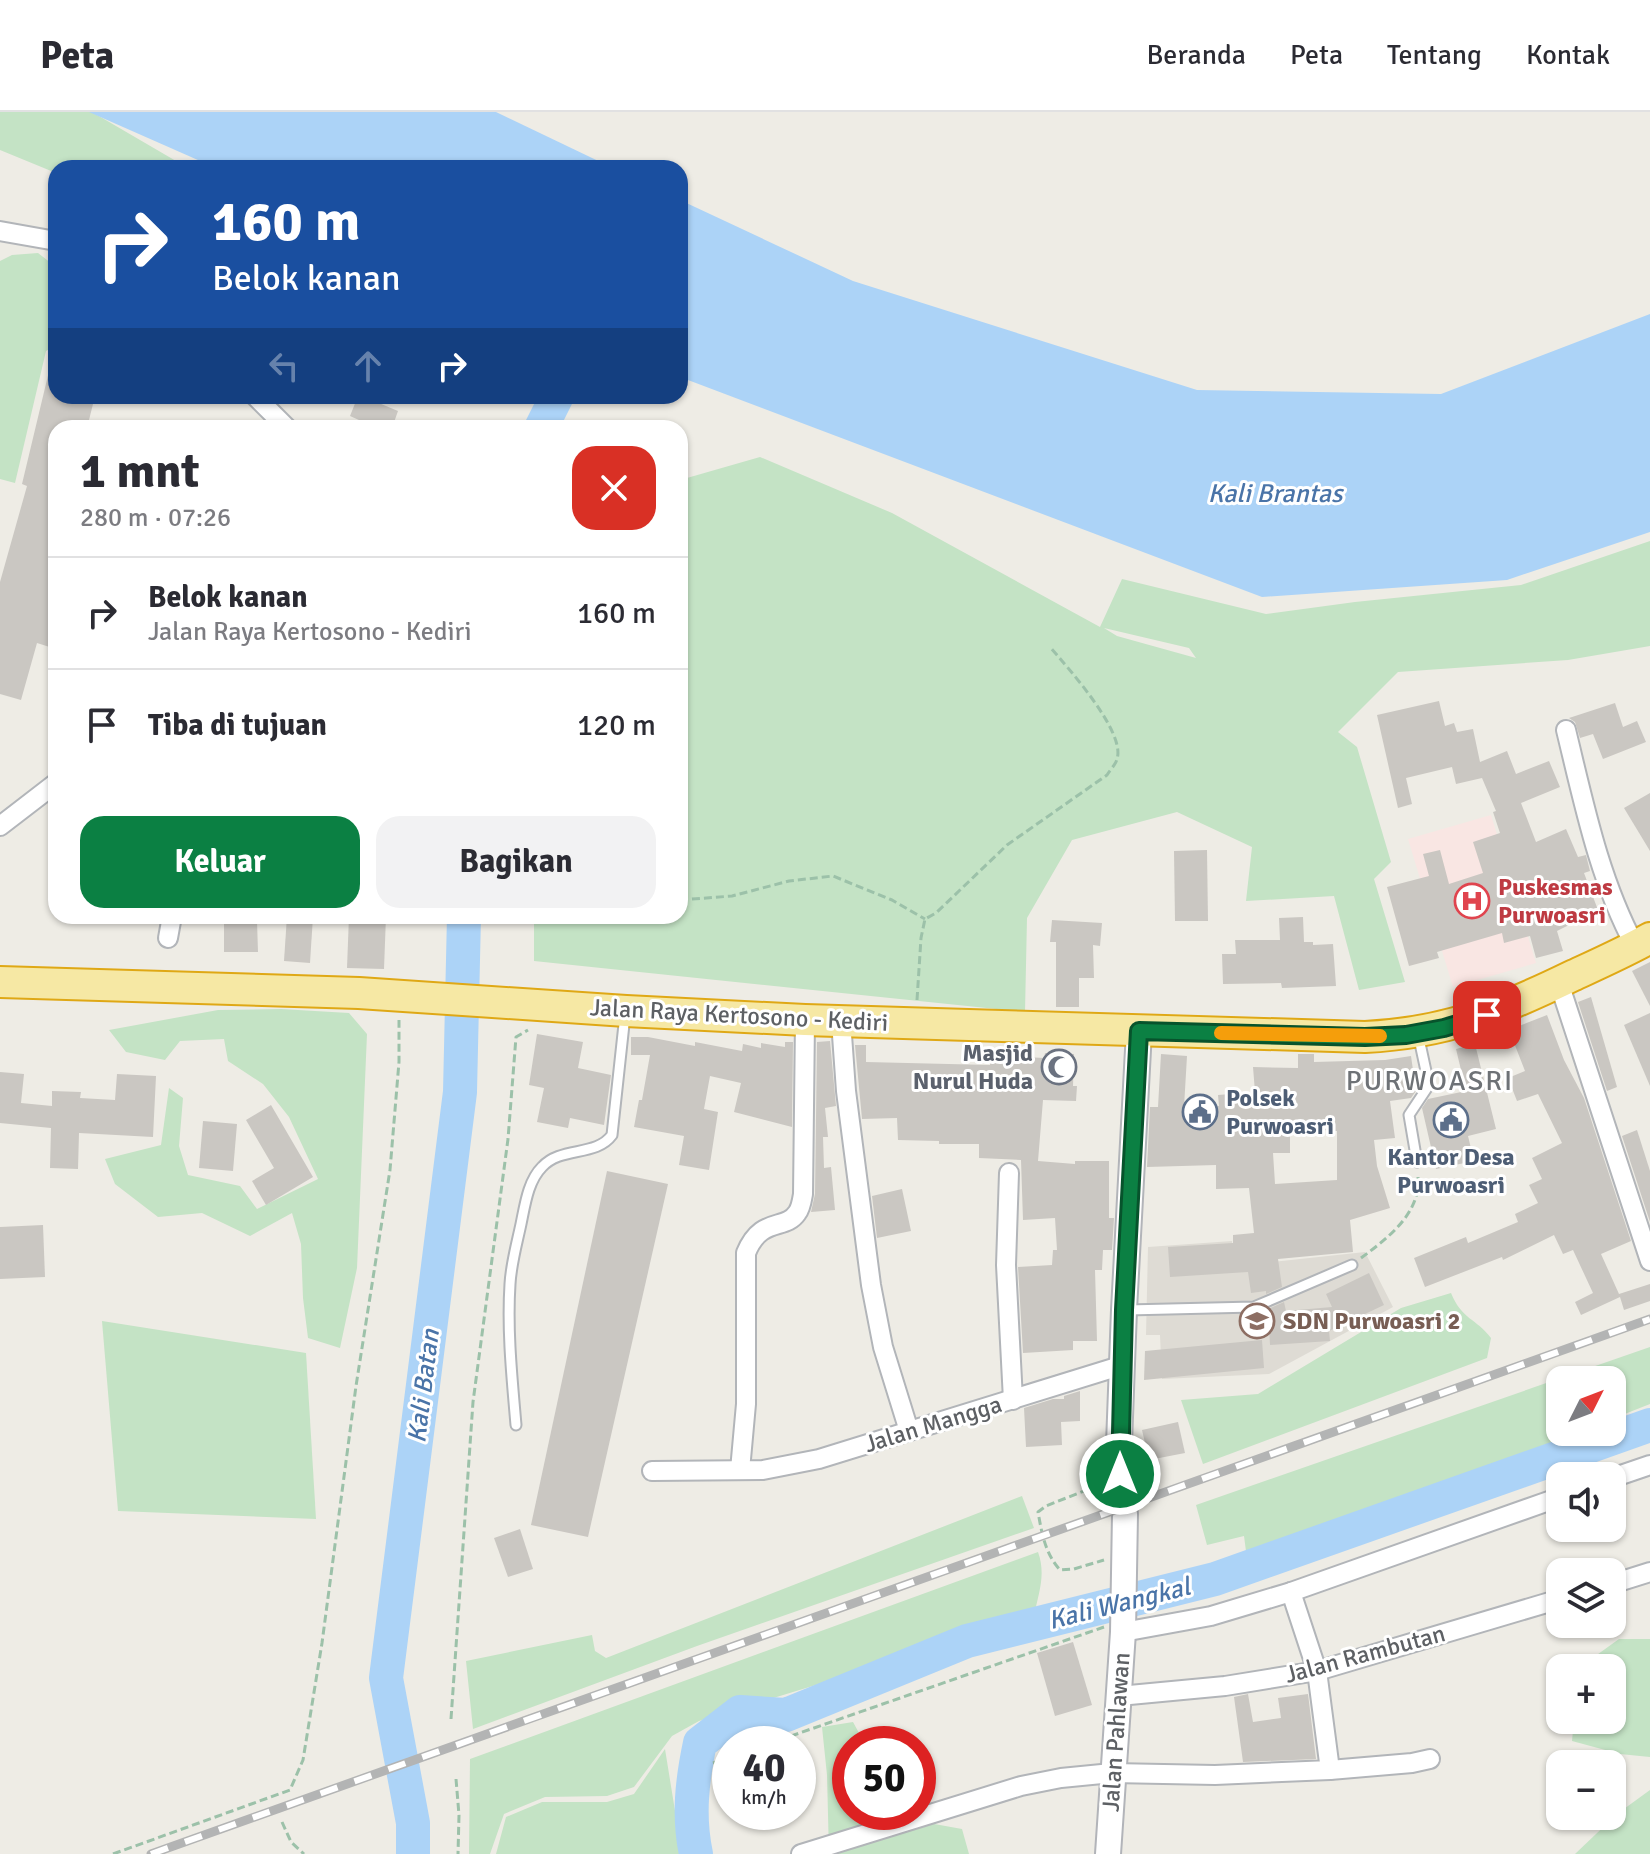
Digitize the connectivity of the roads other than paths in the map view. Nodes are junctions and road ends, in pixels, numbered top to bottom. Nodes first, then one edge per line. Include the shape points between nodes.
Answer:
1 (0, 231) edge
2 (48, 240) edge
3 (263, 404) edge
4 (279, 420) edge
5 (1566, 730) dead end
6 (48, 789) edge
7 (0, 826) edge
8 (171, 924) edge
9 (168, 938) dead end
10 (1643, 942) edge
11 (0, 982) edge
12 (1559, 983) junction
13 (626, 1011) junction
14 (805, 1020) junction
15 (841, 1021) junction
16 (1139, 1031) junction
17 (1418, 1033) junction
18 (1417, 1162) road end
19 (1009, 1173) dead end
20 (1650, 1261) edge
21 (1352, 1265) road end
22 (1124, 1310) junction
23 (1123, 1365) junction
24 (1013, 1400) junction
25 (516, 1425) dead end
26 (909, 1431) junction
27 (1650, 1465) edge
28 (740, 1470) junction
29 (652, 1471) dead end
30 (1626, 1473) edge
31 (1546, 1502) edge
32 (1650, 1572) edge
33 (1626, 1580) edge
34 (1291, 1592) junction
35 (1546, 1603) edge
36 (1123, 1625) junction
37 (1317, 1671) junction
38 (1119, 1696) junction
39 (1430, 1759) dead end
40 (1330, 1770) junction
41 (1112, 1773) junction
42 (801, 1854) edge
43 (1108, 1854) edge

1 - 2 street
3 - 4 street
5 - 10 street via 1611,897
6 - 7 street
8 - 9 street
10 - 12 highway, Jalan Raya Kertosono - Kediri
11 - 13 highway, Jalan Raya Kertosono - Kediri via 359,993 402,1004 529,1015
12 - 17 highway, Jalan Raya Kertosono - Kediri via 1487,1015
12 - 20 street
13 - 14 highway, Jalan Raya Kertosono - Kediri
13 - 25 lane via 612,1135 597,1147 565,1152 544,1164 527,1194 510,1280
14 - 15 highway, Jalan Raya Kertosono - Kediri
14 - 28 street via 800,1208 795,1216 753,1237 746,1253 746,1404
15 - 16 highway, Jalan Raya Kertosono - Kediri
15 - 26 street via 871,1285 883,1347
16 - 17 highway, Jalan Raya Kertosono - Kediri via 1365,1037
16 - 22 main road, Jalan Pahlawan
17 - 18 lane via 1429,1085 1409,1115
19 - 24 street via 1006,1265
21 - 22 lane via 1254,1307
22 - 23 main road, Jalan Pahlawan
23 - 24 street, Jalan Mangga
23 - 36 main road, Jalan Pahlawan
24 - 26 street, Jalan Mangga
26 - 28 street, Jalan Mangga via 819,1459
27 - 30 street
28 - 29 street, Jalan Mangga
31 - 34 street
32 - 33 street
34 - 36 street via 1211,1616
34 - 37 street
35 - 37 street, Jalan Rambutan
36 - 38 main road, Jalan Pahlawan
37 - 38 street, Jalan Rambutan
37 - 40 street
38 - 41 main road, Jalan Pahlawan
39 - 40 street
40 - 41 street
41 - 42 street via 1021,1786
41 - 43 main road, Jalan Pahlawan

